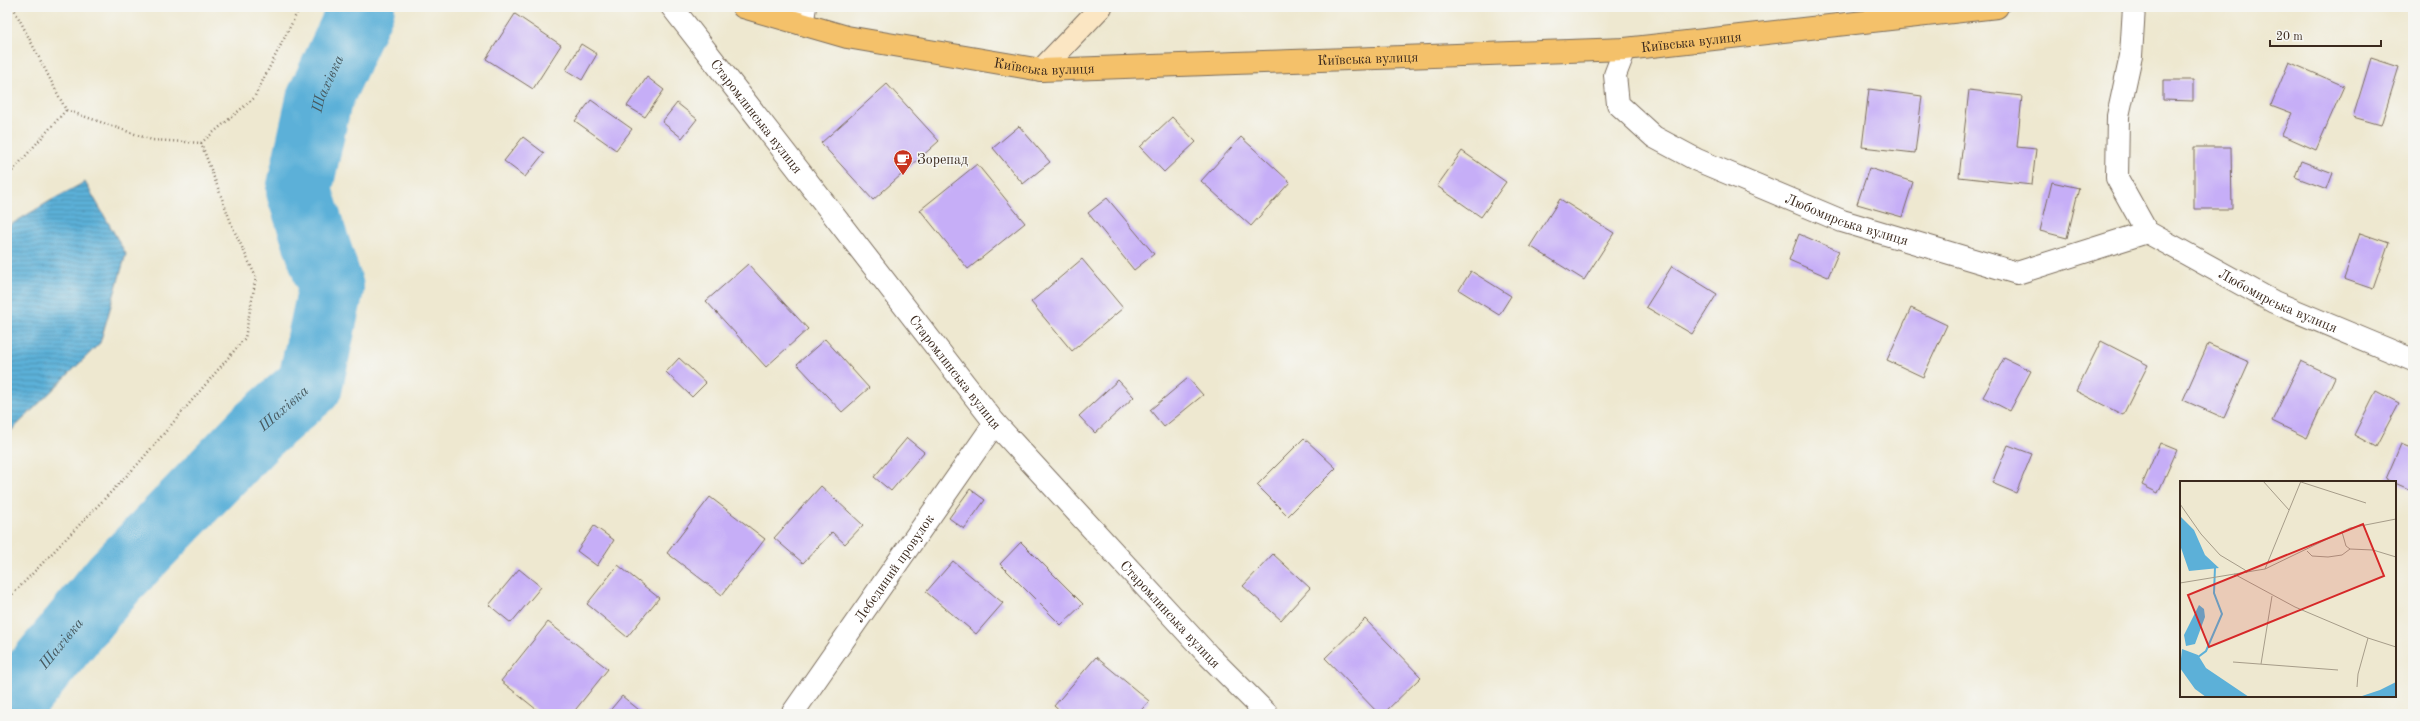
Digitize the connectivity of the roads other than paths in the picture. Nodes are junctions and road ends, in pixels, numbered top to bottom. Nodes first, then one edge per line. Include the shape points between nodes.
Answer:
1 (672, 7) edge
2 (743, 7) edge
3 (1101, 7) edge
4 (1997, 7) edge
5 (2134, 7) edge
6 (804, 15) edge
7 (1625, 49) junction
8 (1041, 70) junction
9 (2147, 232) junction
10 (2413, 360) edge
11 (995, 423) junction
12 (792, 714) edge
13 (1266, 714) edge

1 - 11 street, Старомлинська вулиця
2 - 6 main road, Київська вулиця
3 - 8 main road
4 - 7 main road, Київська вулиця
5 - 9 street via 2131,56 2118,116 2117,178
6 - 8 main road, Київська вулиця via 847,37
7 - 8 main road, Київська вулиця
7 - 9 street, Любомирська вулиця via 1615,75 1618,104 1654,137 1697,160 1842,221 2017,274
9 - 10 street, Любомирська вулиця via 2274,302
11 - 12 street, Лебединий провулок
11 - 13 street, Старомлинська вулиця via 1209,656

